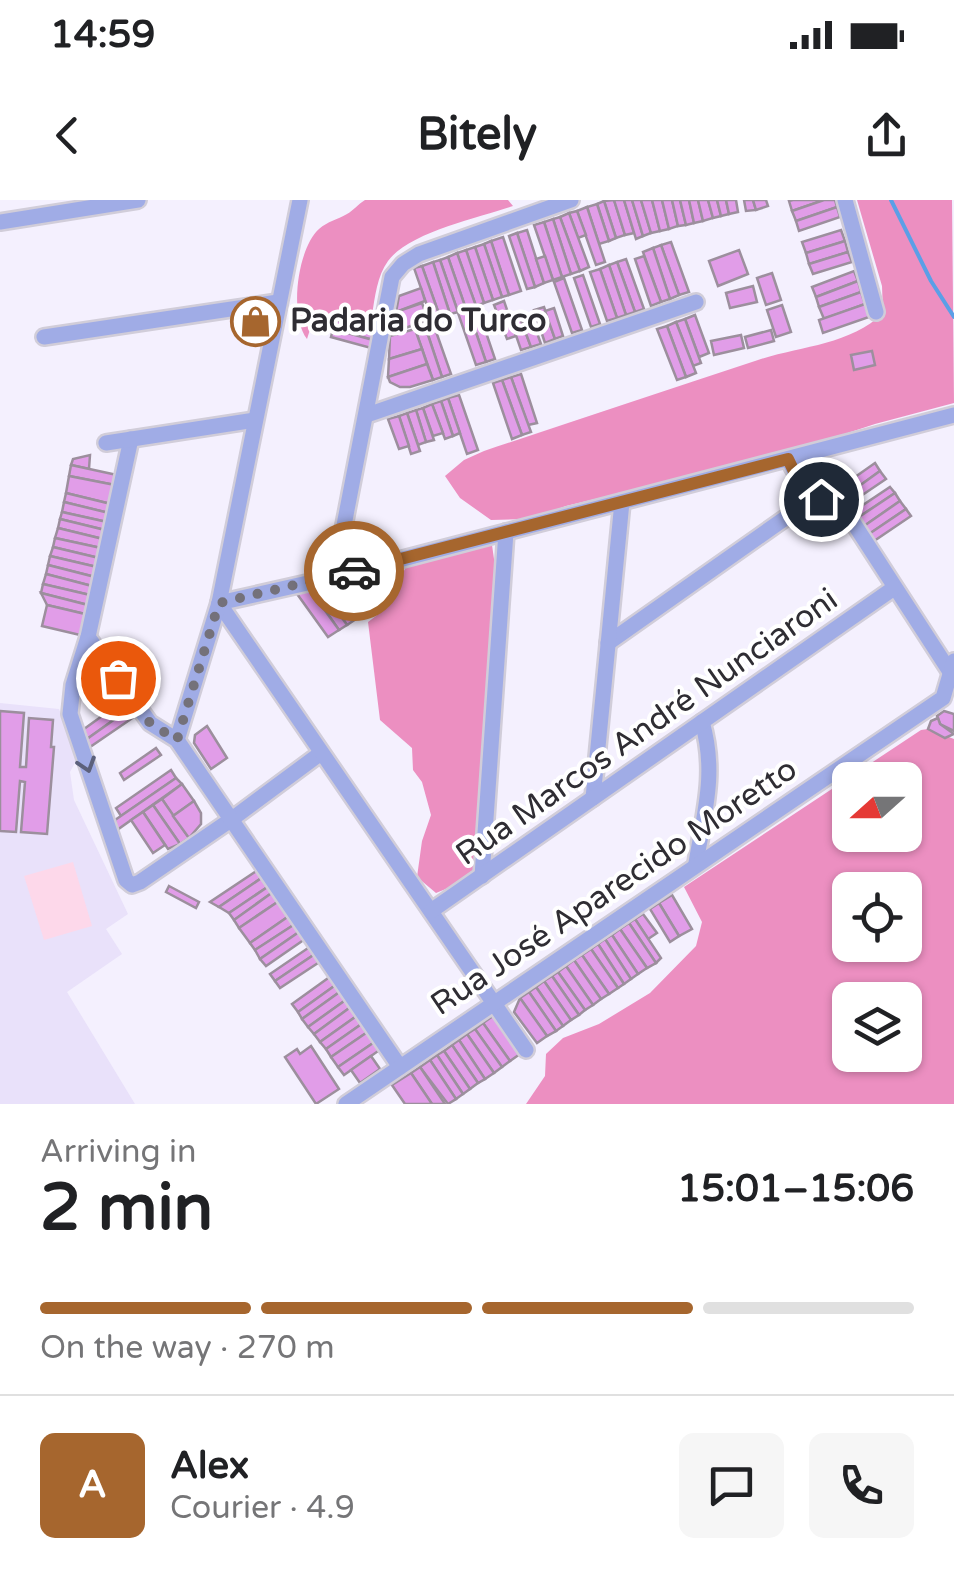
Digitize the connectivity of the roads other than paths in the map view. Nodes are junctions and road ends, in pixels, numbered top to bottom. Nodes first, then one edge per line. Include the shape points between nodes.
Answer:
1 (138, 200) edge
2 (300, 200) edge
3 (571, 200) edge
4 (845, 200) edge
5 (0, 222) edge
6 (278, 302) junction
7 (696, 302) dead end
8 (876, 312) dead end
9 (44, 337) dead end
10 (367, 415) junction
11 (954, 415) edge
12 (255, 420) junction
13 (131, 439) junction
14 (106, 442) dead end
15 (788, 459) junction
16 (812, 500) junction
17 (622, 502) junction
18 (506, 532) junction
19 (334, 577) junction
20 (894, 588) junction
21 (219, 603) junction
22 (88, 637) junction
23 (608, 643) junction
24 (953, 668) edge
25 (702, 722) junction
26 (177, 740) junction
27 (321, 752) junction
28 (593, 798) junction
29 (232, 820) junction
30 (696, 864) junction
31 (482, 876) junction
32 (432, 912) junction
33 (494, 1002) junction
34 (526, 1050) dead end
35 (400, 1067) junction
36 (346, 1104) edge

1 - 5 street
2 - 6 street
3 - 10 street via 403,264 392,277
4 - 8 street
6 - 9 street
6 - 12 street
7 - 10 street
10 - 19 street
11 - 15 street
12 - 13 street
12 - 21 street
13 - 14 street
13 - 22 street
15 - 16 street
15 - 17 street
16 - 20 street via 831,500 845,510
16 - 23 street
17 - 18 street
17 - 23 street
18 - 19 street
18 - 31 street
19 - 21 street
20 - 24 street
20 - 25 street, Rua Marcos André Nunciaroni
21 - 26 street
21 - 27 street
22 - 26 street via 150,723
22 -> 29 street via 70,714 126,880 132,885
23 - 28 street
24 - 30 street, Rua José Aparecido Moretto via 943,698
25 - 28 street, Rua Marcos André Nunciaroni
25 - 30 street via 711,774
26 - 29 street
27 - 29 street
27 - 32 street
28 - 31 street, Rua Marcos André Nunciaroni
29 - 35 street
30 - 33 street, Rua José Aparecido Moretto
31 - 32 street, Rua Marcos André Nunciaroni
32 - 33 street
33 - 34 street
33 - 35 street, Rua José Aparecido Moretto
35 - 36 street, Rua José Aparecido Moretto

